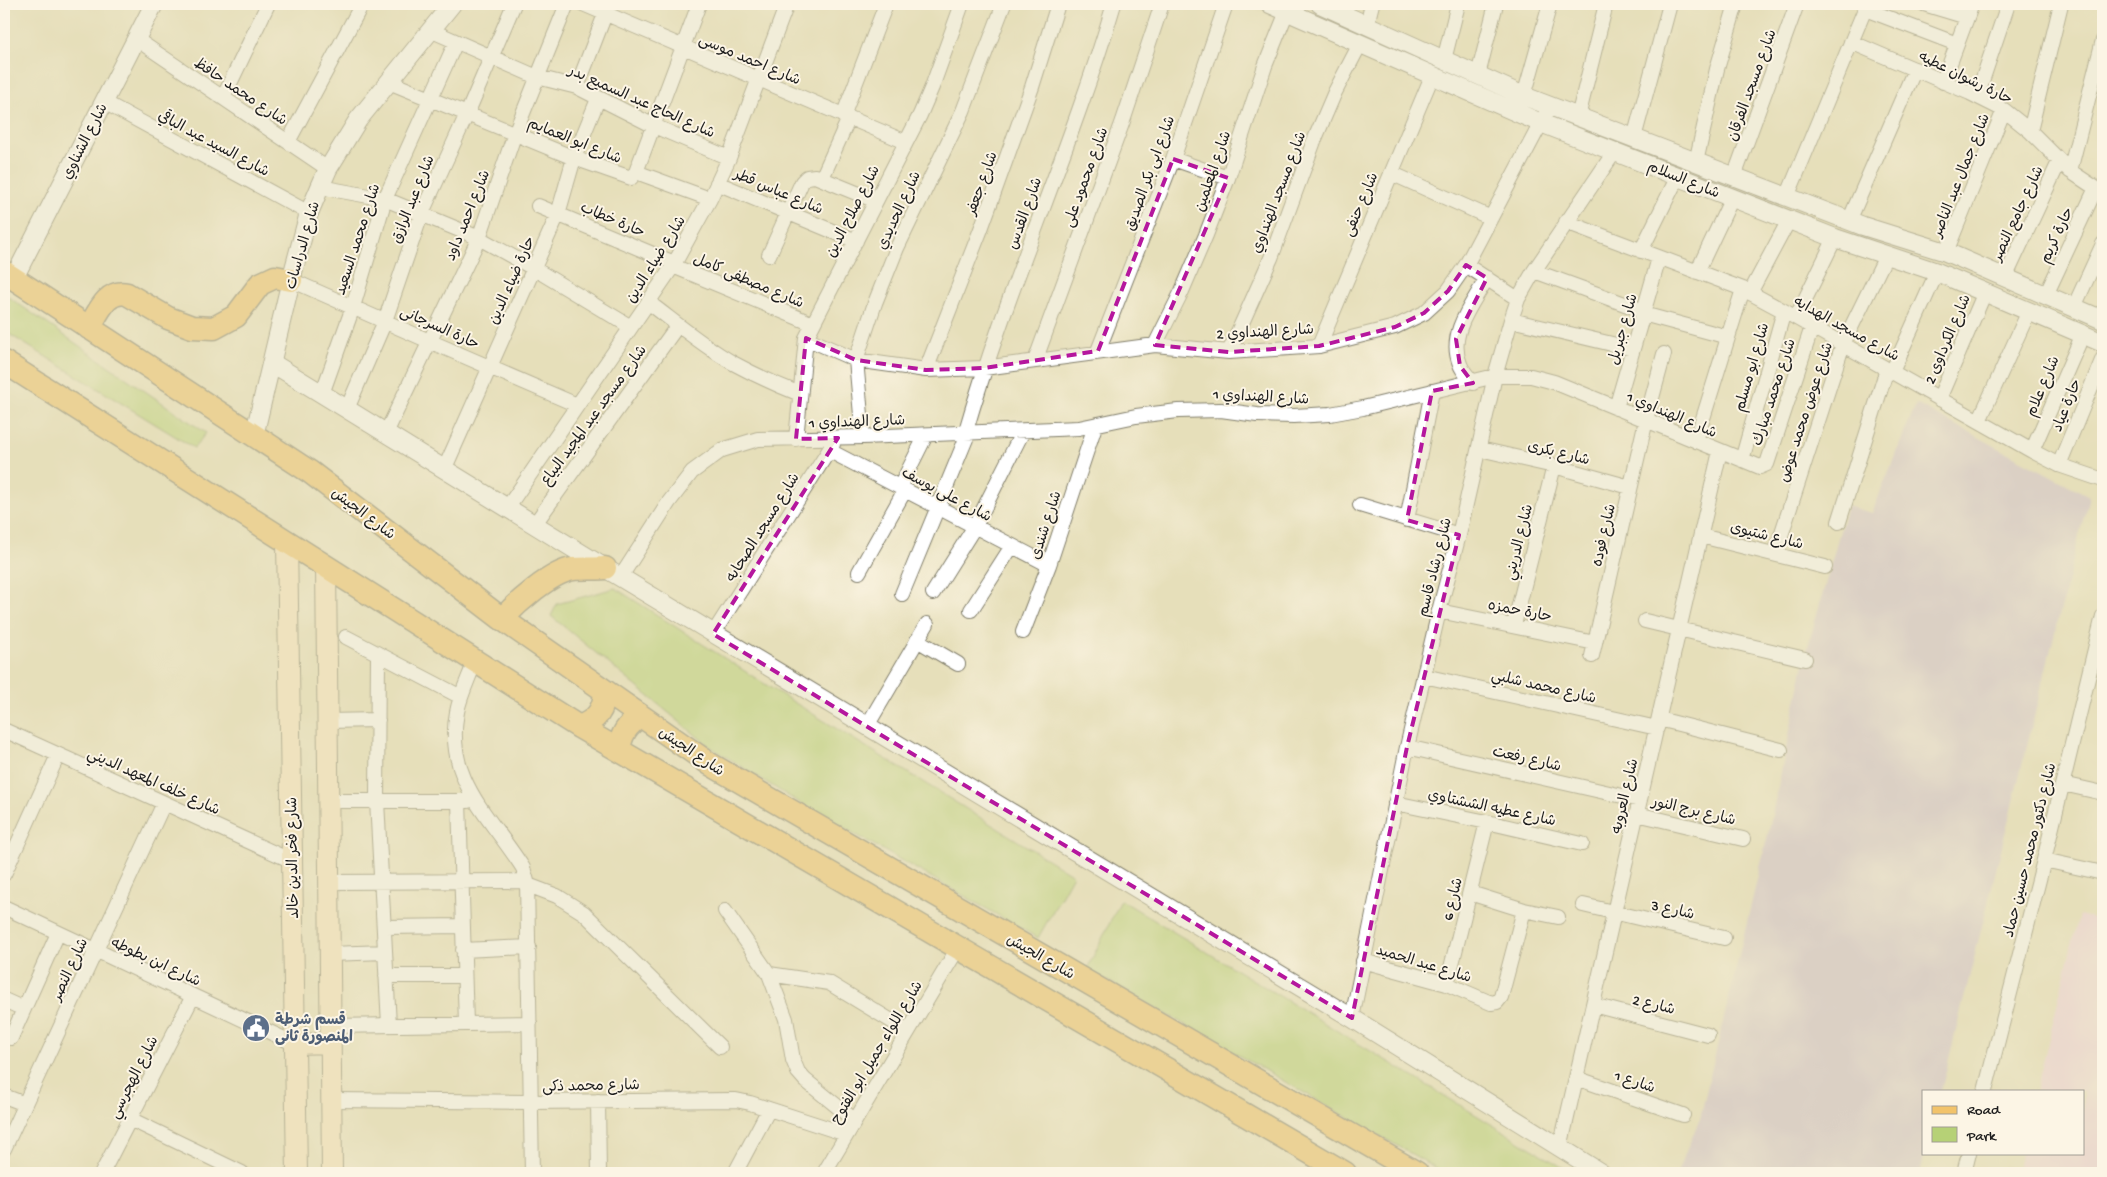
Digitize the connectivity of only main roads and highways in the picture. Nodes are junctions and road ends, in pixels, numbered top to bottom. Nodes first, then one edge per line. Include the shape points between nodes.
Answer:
1 (9, 275) edge
2 (291, 280) road end
3 (89, 328) junction
4 (4, 362) edge
5 (287, 542) junction
6 (326, 566) junction
7 (613, 573) road end
8 (502, 619) junction
9 (605, 691) junction
10 (641, 716) junction
11 (579, 727) junction
12 (619, 750) junction
13 (331, 1035) junction
14 (295, 1044) junction
15 (1204, 1049) junction
16 (1185, 1079) junction
17 (297, 1173) edge
18 (332, 1173) edge
19 (1345, 1173) edge
20 (1417, 1173) edge

1 - 3 main road, شارع الجيش
2 - 3 main road via 275,277 260,284 236,316 214,328 192,327 168,318 120,292 107,300
3 - 8 main road, شارع الجيش via 310,472
4 - 5 main road
5 - 6 main road
5 - 14 main road, شارع فخر الدين خالد
6 - 11 main road
6 - 13 main road
7 - 8 main road via 572,569 522,599
8 - 9 main road, شارع الجيش
9 - 10 main road, شارع الجيش
9 - 11 main road via 599,714
10 - 12 main road via 625,730
10 - 15 main road, شارع الجيش via 710,764
11 - 12 main road
12 - 16 main road
13 - 14 main road
13 - 18 main road
14 - 17 main road, شارع فخر الدين خالد
15 - 16 main road
15 - 20 main road, شارع الجيش
16 - 19 main road

